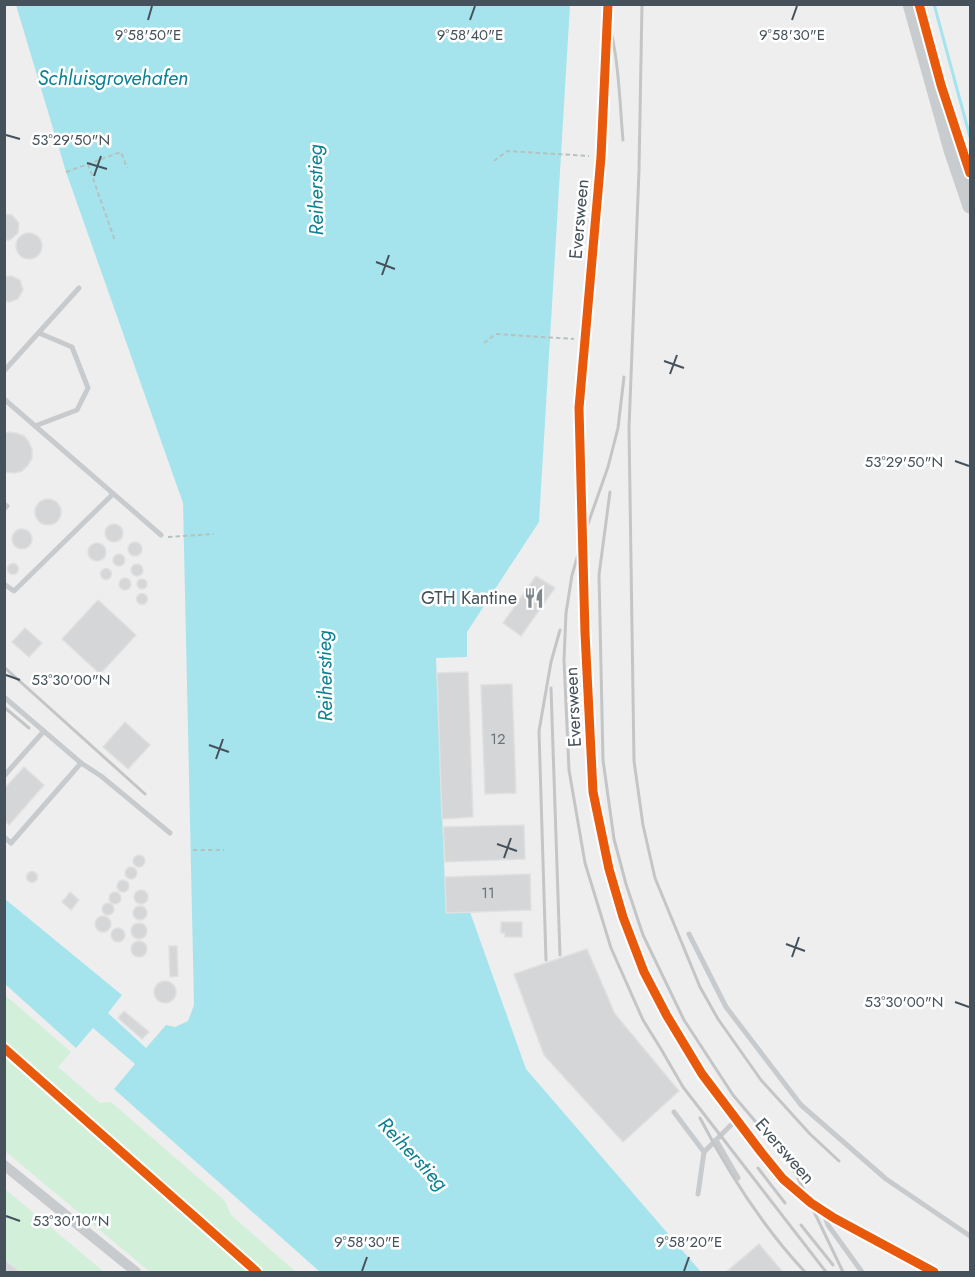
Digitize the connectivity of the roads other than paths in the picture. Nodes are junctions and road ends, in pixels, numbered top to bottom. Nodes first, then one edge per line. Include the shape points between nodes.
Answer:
1 (608, 4) edge
2 (910, 4) edge
3 (970, 206) edge
4 (79, 288) dead end
5 (39, 333) junction
6 (4, 371) edge
7 (4, 399) edge
8 (35, 426) junction
9 (113, 494) junction
10 (4, 504) edge
11 (4, 509) edge
12 (161, 536) dead end
13 (4, 584) edge
14 (4, 697) edge
15 (44, 731) junction
16 (81, 763) junction
17 (4, 776) edge
18 (170, 833) dead end
19 (4, 837) edge
20 (689, 934) dead end
21 (674, 1112) dead end
22 (737, 1119) junction
23 (716, 1140) junction
24 (704, 1152) junction
25 (4, 1165) edge
26 (738, 1178) dead end
27 (699, 1194) dead end
28 (823, 1212) junction
29 (970, 1236) edge
30 (136, 1272) edge
31 (862, 1272) edge
32 (934, 1272) edge

1 - 22 street, Eversween via 601,157 579,408 593,792 620,908 644,972 702,1074
2 - 3 main road
4 - 5 lane
5 - 6 lane
5 - 8 lane via 72,347 88,388 77,410
7 - 8 lane
8 - 9 lane
9 - 12 lane
9 - 13 lane via 14,591
10 - 11 lane
14 - 15 lane
15 - 16 lane
15 - 17 lane
16 - 18 lane
16 - 19 lane via 11,843
20 - 29 lane via 726,1007 801,1105 886,1179
21 - 24 lane
22 - 23 lane
22 - 28 street, Eversween via 783,1179
23 - 24 lane
23 - 26 lane
24 - 27 lane
25 - 30 street
28 - 31 lane
28 - 32 street, Eversween

